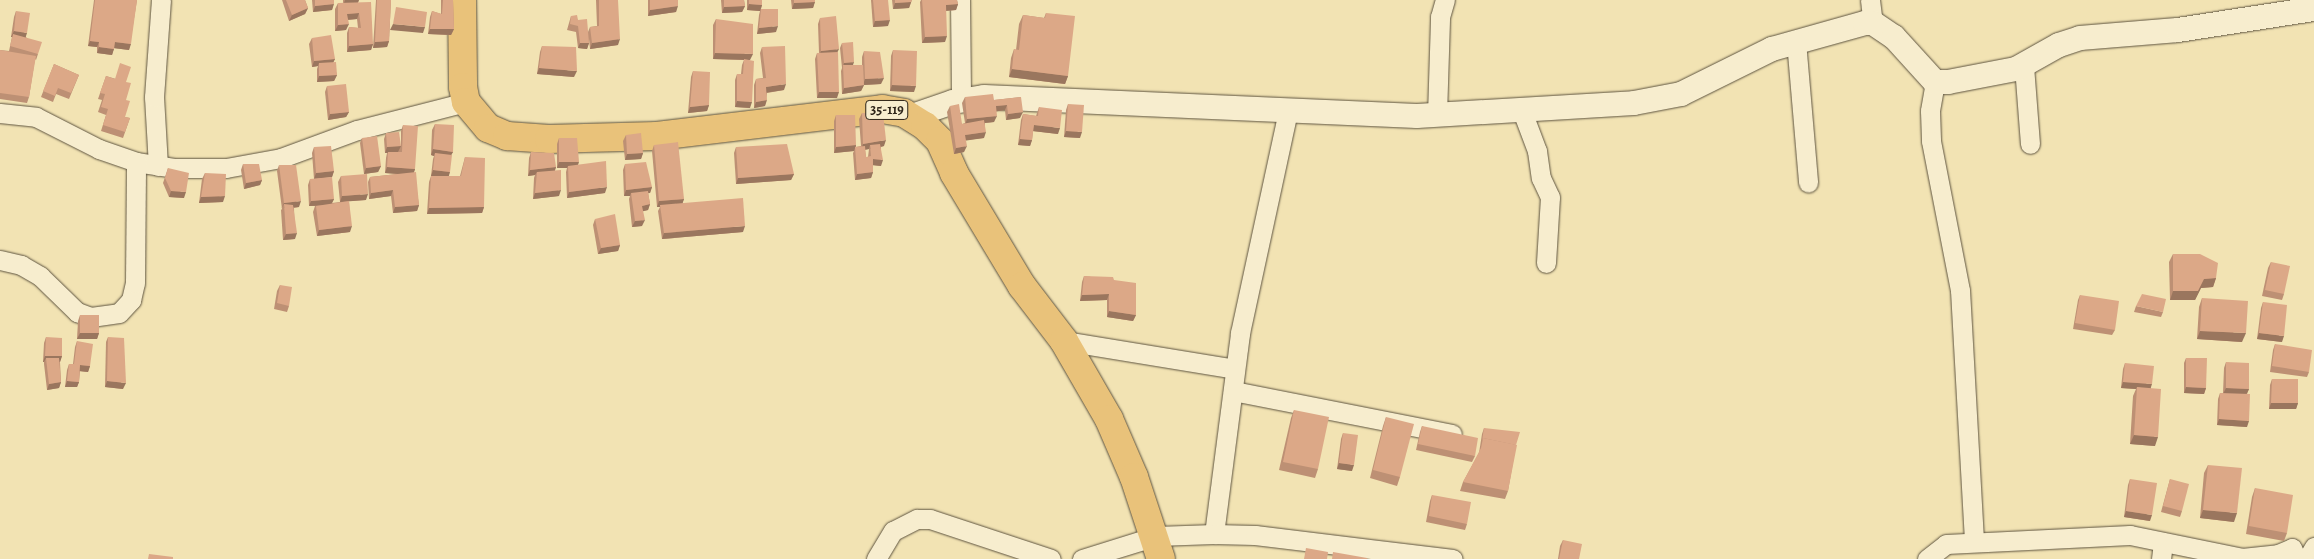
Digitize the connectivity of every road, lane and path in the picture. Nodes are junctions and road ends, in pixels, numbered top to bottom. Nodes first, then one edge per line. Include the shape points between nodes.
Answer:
1 (161, 0) edge
2 (462, 0) edge
3 (960, 0) edge
4 (1445, 0) edge
5 (1870, 0) edge
6 (2314, 9) edge
7 (1873, 23) junction
8 (1796, 41) junction
9 (2024, 66) junction
10 (1935, 82) junction
11 (961, 100) junction
12 (466, 102) junction
13 (1288, 111) junction
14 (1522, 111) junction
15 (0, 113) edge
16 (1436, 115) junction
17 (912, 116) junction
18 (2030, 144) dead end
19 (136, 162) junction
20 (158, 166) junction
21 (1808, 182) dead end
22 (0, 260) edge
23 (1546, 263) dead end
24 (1064, 341) junction
25 (1235, 369) junction
26 (1233, 391) junction
27 (1465, 437) edge
28 (1214, 534) junction
29 (1974, 542) junction
30 (1159, 547) edge
31 (2314, 547) edge
32 (2162, 550) edge
33 (876, 559) edge
34 (1051, 559) edge
35 (1082, 559) edge
36 (1453, 559) edge
37 (1928, 559) edge
38 (2297, 559) edge
39 (2307, 559) edge

1 - 20 street via 154,97
2 - 12 main road
3 - 11 street
4 - 16 street via 1440,17
5 - 7 street
6 - 9 street via 2178,30 2080,38 2059,45
7 - 8 street
7 - 10 street via 1894,37
8 - 14 street via 1755,56 1696,88 1670,97
8 - 21 street
9 - 10 street via 1972,78
9 - 18 street
10 - 29 street via 1930,111 1931,141 1960,290
11 - 13 street via 984,97
11 - 17 street
12 - 17 main road, 35-119 via 488,128 523,139 658,136 882,110
12 - 20 street via 357,130 261,162 226,168
13 - 16 street
13 - 25 street
14 - 16 street
14 - 23 street via 1537,151 1541,178 1550,197
15 - 19 street via 36,117 99,149
17 - 24 main road, 35-119 via 940,141 954,173 1022,286
19 - 20 street
19 - 22 street via 135,283 131,300 119,313 91,317 77,312 40,276 21,265
24 - 25 street
24 - 30 main road, 35-119 via 1109,419
25 - 26 street
26 - 27 street
26 - 28 street
28 - 30 street
28 - 36 street via 1255,535
29 - 32 street via 2130,535
29 - 37 street via 1946,544
30 - 35 street
31 - 39 street
32 - 38 street via 2242,558 2278,554 2292,548
33 - 34 street via 893,531 917,519 930,519

